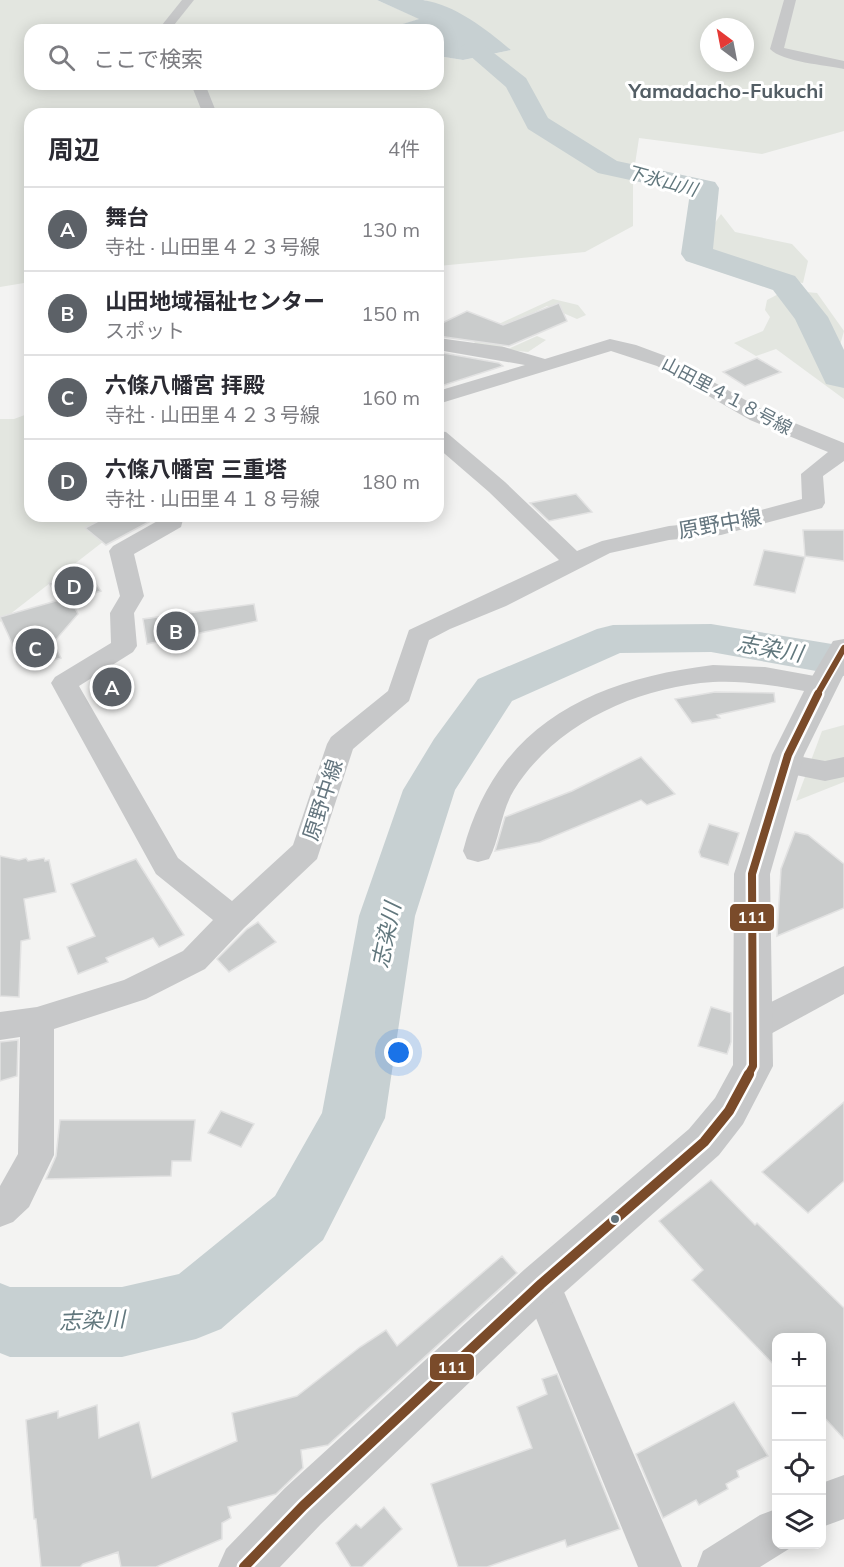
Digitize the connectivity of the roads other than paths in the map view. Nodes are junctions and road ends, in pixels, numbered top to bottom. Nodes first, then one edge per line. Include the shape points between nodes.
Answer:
1 (188, 0) edge
2 (790, 0) edge
3 (167, 24) edge
4 (844, 65) edge
5 (198, 90) edge
6 (209, 108) edge
7 (444, 346) edge
8 (542, 365) junction
9 (444, 396) edge
10 (444, 442) edge
11 (844, 451) edge
12 (173, 522) edge
13 (573, 561) junction
14 (844, 648) edge
15 (822, 685) junction
16 (786, 764) junction
17 (844, 767) edge
18 (478, 851) dead end
19 (233, 919) junction
20 (844, 979) edge
21 (37, 1021) junction
22 (0, 1026) edge
23 (753, 1027) junction
24 (8, 1203) edge
25 (541, 1284) junction
26 (844, 1497) edge
27 (826, 1504) edge
28 (772, 1534) edge
29 (244, 1567) edge
30 (660, 1567) edge
31 (719, 1567) edge

1 - 3 street
2 - 4 street via 777,49
5 - 6 street
7 - 8 street via 518,355
8 - 9 street, 山田里４１８号線
8 - 11 street, 山田里４１８号線 via 610,345 628,347 674,364 746,410
10 - 13 street
11 - 13 street, 原野中線 via 812,474 814,503 721,528 669,533 602,548
12 - 19 street via 121,551 132,596 122,613 124,646 64,683 167,866
13 - 19 street, 原野中線 via 418,636 400,694 341,744 306,851
14 - 15 street
15 - 16 street
15 - 18 street via 743,673 700,676 655,683 589,707 531,750 504,782 488,811
16 - 17 street via 825,771
16 - 23 street via 752,874
19 - 21 street, 原野中線 via 194,960 134,990
20 - 23 street
21 - 22 street, 原野中線
21 - 24 street via 36,1155
23 - 25 street via 753,1066 729,1111 704,1142
25 - 29 street via 303,1506
25 - 30 street
26 - 27 street
28 - 31 street

